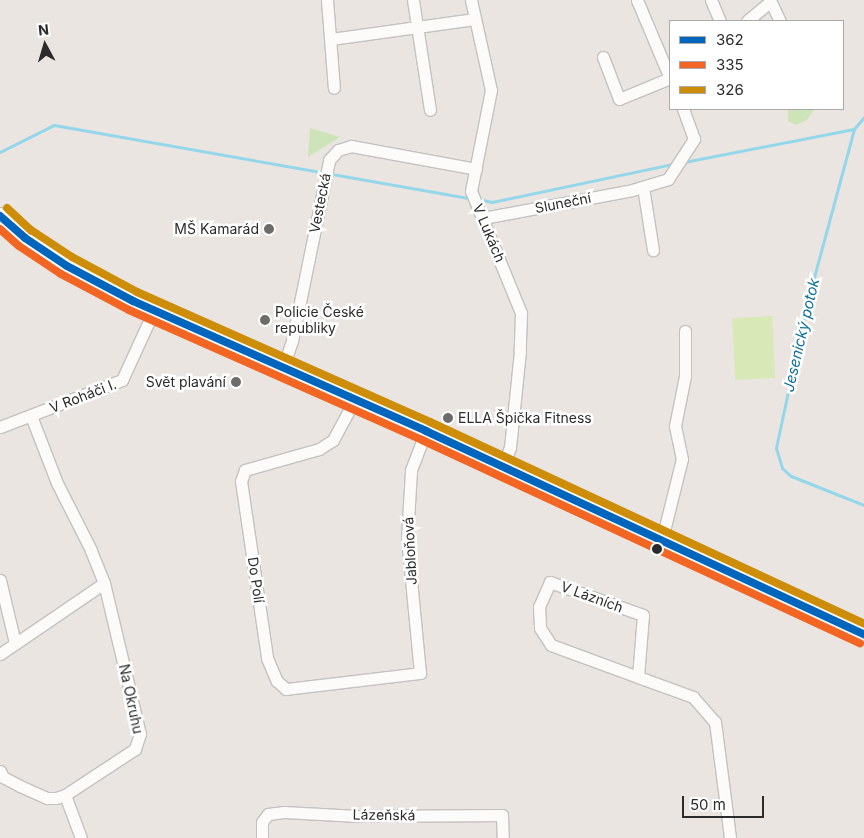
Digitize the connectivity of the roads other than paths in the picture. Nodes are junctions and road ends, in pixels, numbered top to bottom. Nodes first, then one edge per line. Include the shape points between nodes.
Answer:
1 (327, 0) edge
2 (413, 0) edge
3 (471, 0) edge
4 (638, 0) edge
5 (711, 0) edge
6 (770, 1) edge
7 (475, 19) junction
8 (720, 20) edge
9 (748, 20) edge
10 (780, 20) edge
11 (417, 28) junction
12 (331, 39) junction
13 (603, 57) dead end
14 (669, 76) edge
15 (669, 78) edge
16 (334, 88) dead end
17 (430, 110) dead end
18 (683, 110) edge
19 (476, 169) junction
20 (642, 188) junction
21 (0, 216) edge
22 (483, 218) junction
23 (652, 250) dead end
24 (154, 310) junction
25 (684, 331) dead end
26 (283, 367) junction
27 (355, 399) junction
28 (32, 416) junction
29 (0, 427) edge
30 (426, 431) junction
31 (502, 466) junction
32 (662, 539) junction
33 (0, 580) edge
34 (104, 583) junction
35 (864, 634) edge
36 (15, 643) junction
37 (0, 654) edge
38 (420, 673) joint
39 (638, 677) junction
40 (0, 771) edge
41 (65, 795) junction
42 (81, 838) edge
43 (262, 838) edge
44 (504, 838) edge
45 (730, 838) edge

1 - 12 street
2 - 11 street
3 - 7 street, V Lukách
4 - 14 street
5 - 8 street
6 - 9 street
6 - 10 street
7 - 11 street
7 - 19 street, V Lukách via 491,90
11 - 12 street
11 - 17 street
12 - 16 street
13 - 15 street via 619,99
18 - 20 street, Sluneční via 694,139 668,179
19 - 22 street, V Lukách via 471,191
19 - 26 street, Vestecká via 351,146 338,150 328,160 292,341
20 - 22 street, Sluneční
20 - 23 street
21 - 24 main road via 66,266
22 - 31 street, V Lukách via 521,313 510,447
24 - 26 main road
24 - 28 street, V Roháči I. via 122,380
25 - 32 street via 685,376 675,426 682,459
26 - 27 main road
27 - 30 main road
27 - 38 street, Do Polí via 333,440 318,449 245,470 241,482 267,658 277,681 286,689
28 - 29 street, V Roháči I.
28 - 34 street, Na Okruhu via 57,483
30 - 31 main road
30 - 38 street, Jabloňová via 410,470 407,538
31 - 32 main road
32 - 35 main road
33 - 36 street
34 - 36 street
34 - 41 street, Na Okruhu via 139,726 139,741 135,749
36 - 37 street
39 - 39 street, V Lázních via 643,615 550,582 540,607 540,628 551,645
39 - 45 street, V Lázních via 693,697 715,722
40 - 41 street via 3,777 47,798
41 - 42 street
43 - 44 street, Lázeňská via 262,822 268,814 284,812 358,816 502,815

